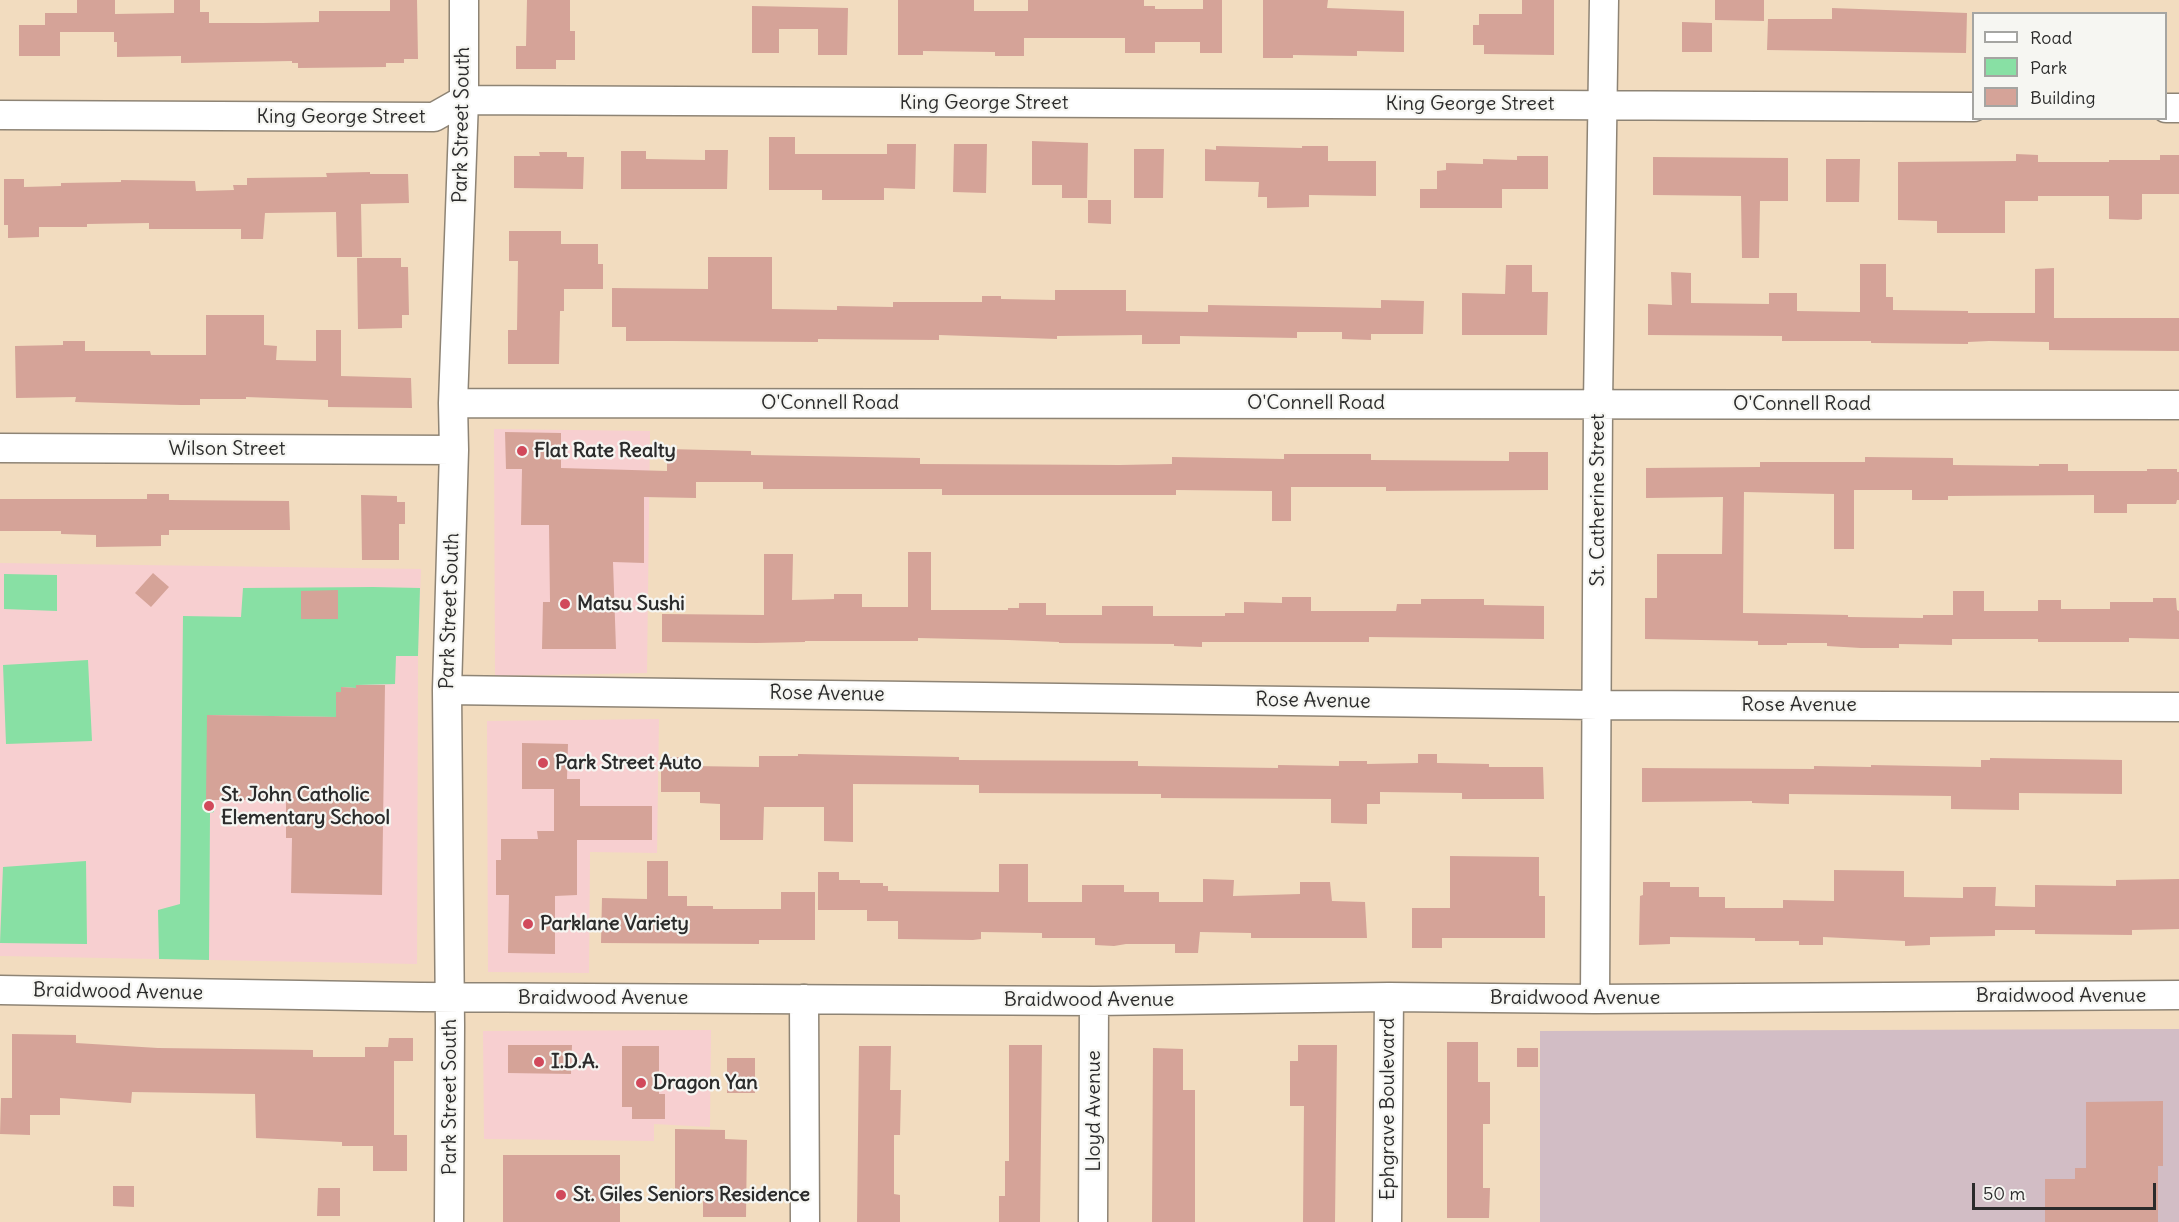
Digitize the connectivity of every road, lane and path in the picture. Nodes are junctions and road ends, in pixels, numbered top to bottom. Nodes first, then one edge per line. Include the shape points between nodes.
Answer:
1 (464, 0) edge
2 (1604, 0) edge
3 (464, 100) junction
4 (1603, 105) junction
5 (1972, 107) edge
6 (0, 115) edge
7 (453, 403) junction
8 (1598, 403) junction
9 (2179, 405) edge
10 (0, 448) edge
11 (454, 450) junction
12 (447, 690) junction
13 (1598, 705) junction
14 (2179, 707) edge
15 (0, 990) edge
16 (2179, 995) edge
17 (450, 997) junction
18 (1389, 997) junction
19 (804, 999) junction
20 (1595, 999) junction
21 (1094, 1000) junction
22 (449, 1222) edge
23 (804, 1222) edge
24 (1093, 1222) edge
25 (1387, 1222) edge

1 - 3 street, Park Street South
2 - 4 street, St. Catherine Street
3 - 4 street, King George Street
3 - 6 street, King George Street via 434,117
3 - 7 street, Park Street South
4 - 5 street, King George Street
4 - 8 street, St. Catherine Street
7 - 8 street, O'Connell Road
7 - 11 street, Park Street South
8 - 9 street, O'Connell Road
8 - 13 street, St. Catherine Street
10 - 11 street, Wilson Street
11 - 12 street, Park Street South
12 - 13 street, Rose Avenue
12 - 17 street, Park Street South
13 - 14 street, Rose Avenue
13 - 20 street, St. Catherine Street
15 - 17 street, Braidwood Avenue
16 - 20 street, Braidwood Avenue
17 - 19 street, Braidwood Avenue
17 - 22 street, Park Street South
18 - 20 street, Braidwood Avenue
18 - 21 street, Braidwood Avenue
18 - 25 street, Ephgrave Boulevard
19 - 21 street, Braidwood Avenue
19 - 23 street
21 - 24 street, Lloyd Avenue

